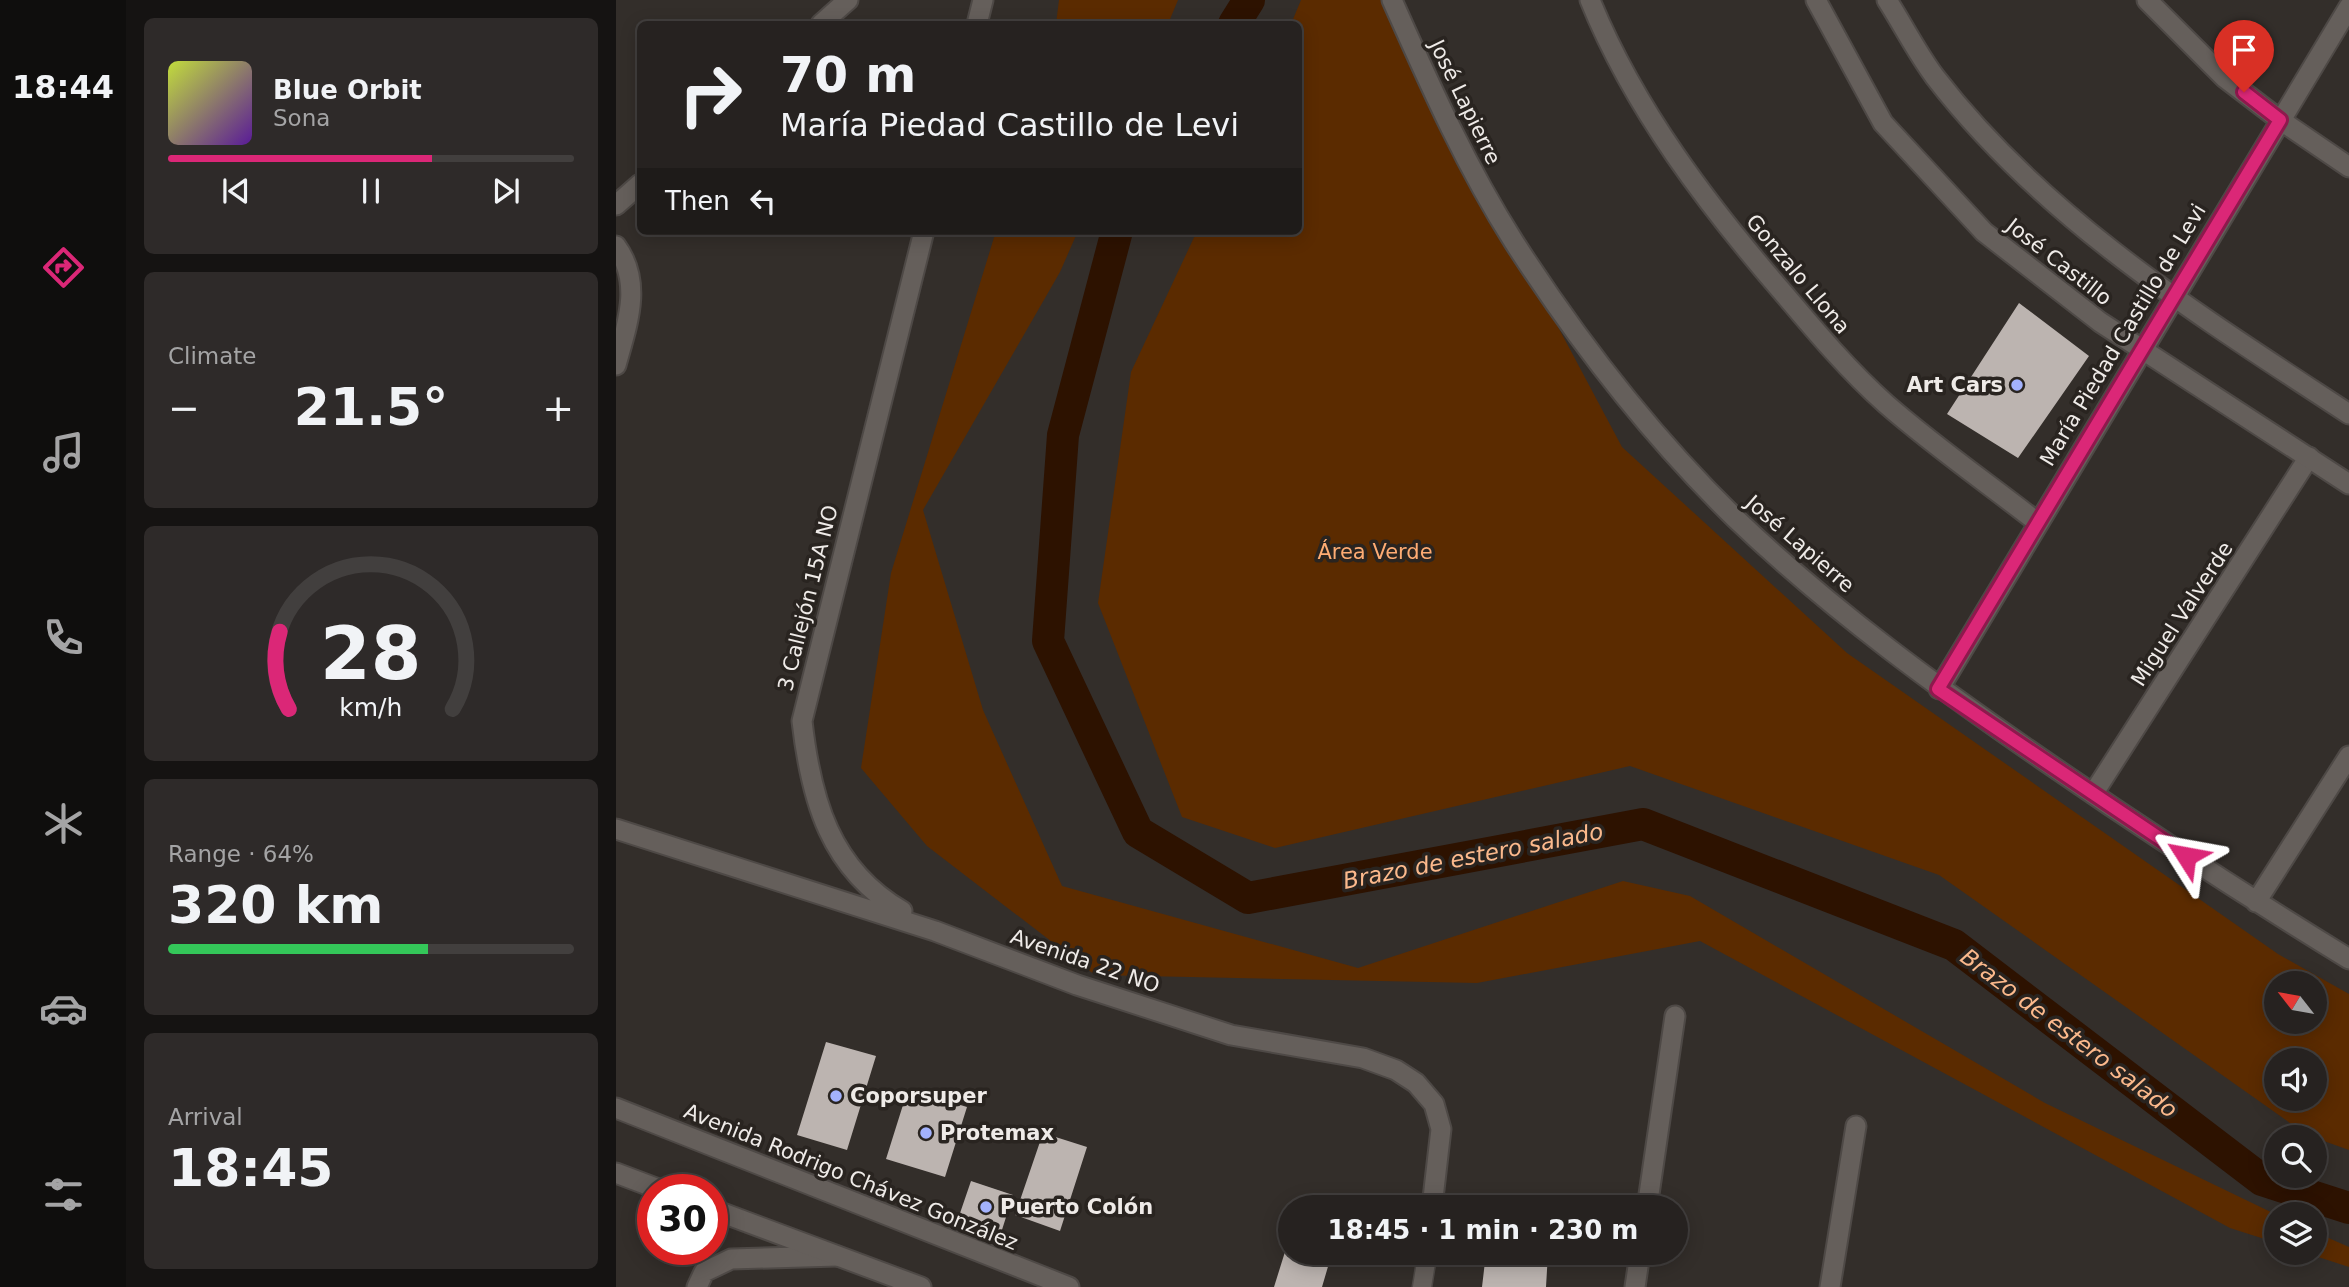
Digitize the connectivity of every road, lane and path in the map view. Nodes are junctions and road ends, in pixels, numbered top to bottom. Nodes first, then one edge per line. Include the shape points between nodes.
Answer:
1 (848, 0) edge
2 (983, 0) edge
3 (1392, 0) edge
4 (1590, 0) edge
5 (1816, 0) edge
6 (1887, 0) edge
7 (2147, 0) edge
8 (2349, 7) edge
9 (824, 21) edge
10 (978, 21) edge
11 (2280, 120) junction
12 (2349, 167) edge
13 (637, 187) edge
14 (616, 205) edge
15 (923, 235) edge
16 (616, 246) edge
17 (2172, 298) junction
18 (2140, 350) junction
19 (616, 365) edge
20 (2349, 414) edge
21 (2309, 457) junction
22 (2349, 484) edge
23 (2037, 522) junction
24 (1938, 689) junction
25 (2349, 756) edge
26 (2093, 794) junction
27 (616, 829) edge
28 (2256, 902) junction
29 (935, 931) junction
30 (2349, 959) edge
31 (1675, 1016) dead end
32 (616, 1108) edge
33 (1856, 1126) dead end
34 (616, 1173) edge
35 (637, 1181) edge
36 (1433, 1195) edge
37 (1649, 1195) edge
38 (728, 1215) edge
39 (837, 1256) junction
40 (1426, 1265) edge
41 (1638, 1265) edge
42 (697, 1287) edge
43 (922, 1287) edge
44 (1069, 1287) edge
45 (1422, 1287) edge
46 (1635, 1287) edge
47 (1830, 1287) edge

1 - 9 street
2 - 10 street
3 - 24 street, José Lapierre via 1452,136 1507,230 1617,386 1734,516
4 - 23 street, Gonzalo Llona via 1620,67 1647,112 1740,242 1800,313 1887,405
5 - 18 street, José Castillo via 1892,133 1984,232
6 - 17 street, José Castillo via 1934,76 2031,184
7 - 11 street via 2225,78
8 - 11 street, María Piedad Castillo de Levi
11 - 12 street
11 - 17 street, María Piedad Castillo de Levi
13 - 14 street
15 - 29 street, 3 Callejón 15A NO via 802,722 808,775 823,822 852,871 875,895
16 - 19 street via 628,261 632,305
17 - 18 street, María Piedad Castillo de Levi
17 - 20 street, José Castillo
18 - 21 street, José Castillo
18 - 23 street, María Piedad Castillo de Levi
21 - 22 street, José Castillo
21 - 26 street, Miguel Valverde
23 - 24 street, María Piedad Castillo de Levi
24 - 26 street, José Lapierre
25 - 28 street
26 - 28 street, José Lapierre
27 - 29 street, Avenida 22 NO
28 - 30 street, José Lapierre
29 - 36 street, Avenida 22 NO via 1077,985 1231,1035 1363,1059 1396,1070 1416,1083 1434,1104 1441,1129
31 - 37 street
32 - 44 street, Avenida Rodrigo Chávez González
33 - 47 street
34 - 35 street
38 - 39 street
39 - 42 street via 731,1259 704,1272
39 - 43 street
40 - 45 lane
41 - 46 street

